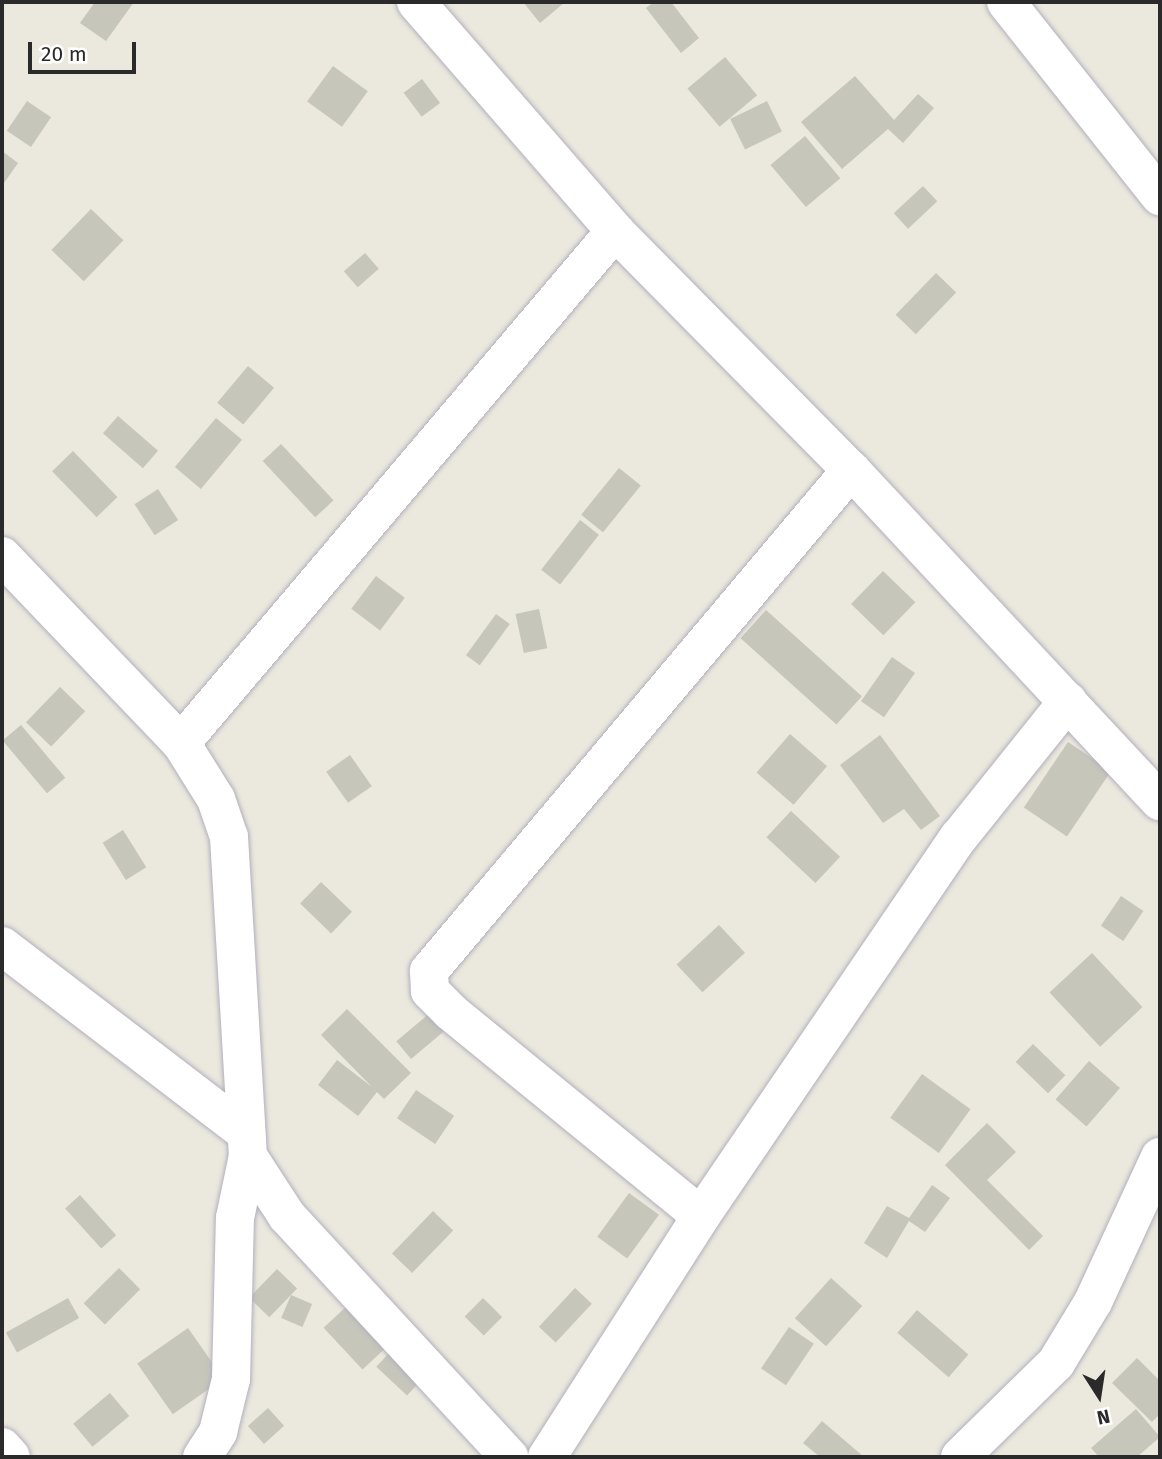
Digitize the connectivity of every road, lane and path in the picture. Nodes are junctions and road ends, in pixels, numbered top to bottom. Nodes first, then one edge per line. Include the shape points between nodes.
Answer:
1 (1006, 2) edge
2 (429, 9) edge
3 (1160, 196) edge
4 (615, 231) junction
5 (850, 470) junction
6 (2, 556) edge
7 (1068, 702) junction
8 (181, 743) junction
9 (1160, 801) edge
10 (2, 946) edge
11 (246, 1144) junction
12 (1160, 1157) edge
13 (701, 1216) junction
14 (2, 1447) edge
15 (11, 1457) edge
16 (202, 1457) edge
17 (509, 1457) edge
18 (547, 1457) edge
19 (960, 1457) edge

1 - 3 street
2 - 4 street
4 - 5 street
4 - 8 street
5 - 7 street
5 - 13 street via 429,971 430,991 451,1012
6 - 8 street
7 - 9 street
7 - 13 street via 958,837
8 - 11 street via 216,799 229,837
10 - 11 street
11 - 16 street via 235,1218 231,1379 218,1432
11 - 17 street via 287,1216
12 - 19 street via 1093,1302 1056,1363
13 - 18 street
14 - 15 street

